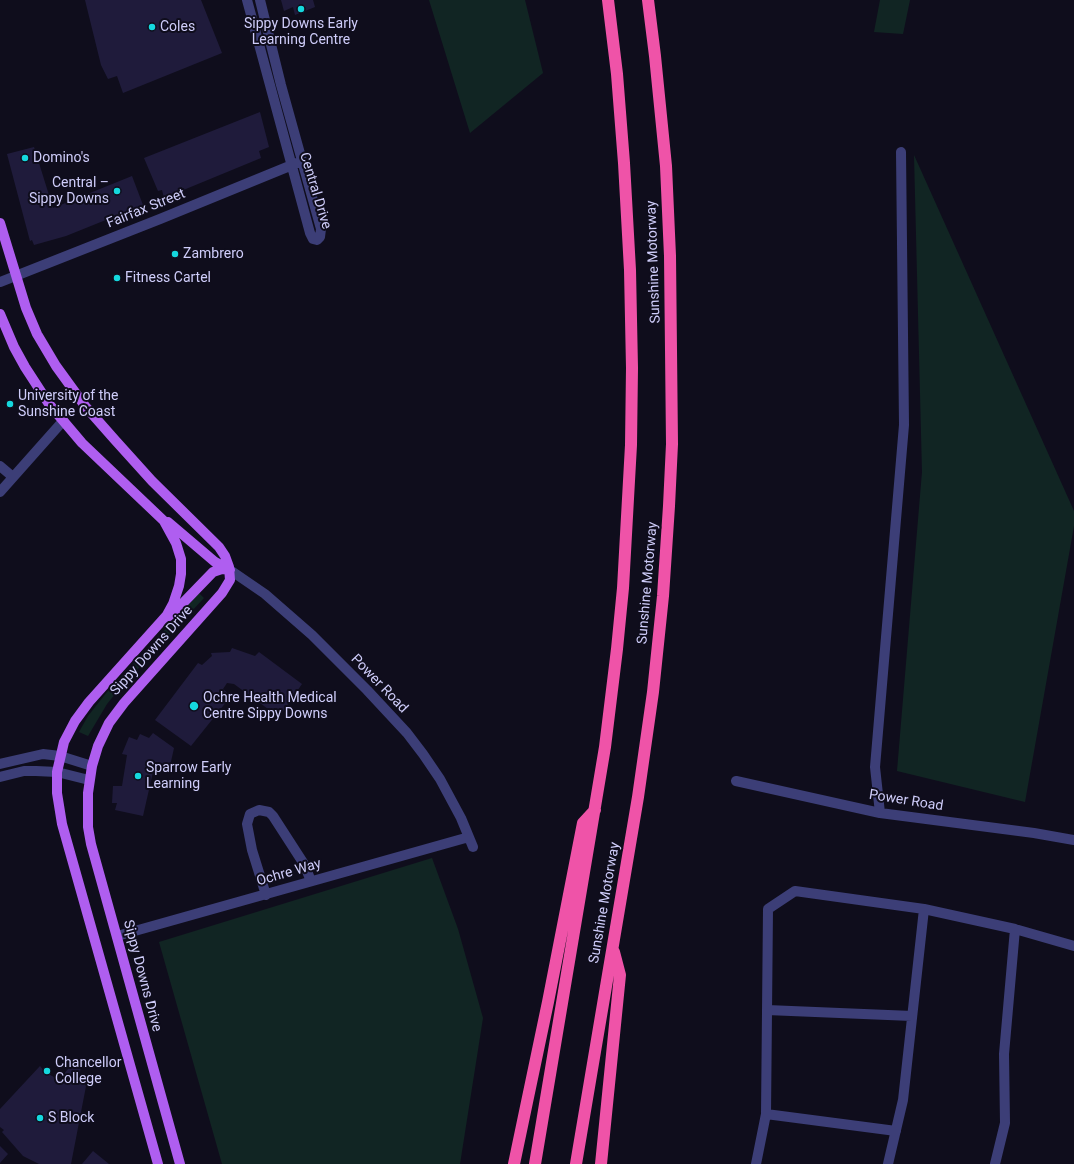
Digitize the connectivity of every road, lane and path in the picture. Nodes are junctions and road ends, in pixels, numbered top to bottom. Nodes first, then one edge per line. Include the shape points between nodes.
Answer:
1 (247, 0) edge
2 (260, 0) edge
3 (608, 0) edge
4 (648, 0) edge
5 (901, 152) dead end
6 (302, 161) junction
7 (292, 165) junction
8 (0, 223) edge
9 (15, 276) junction
10 (0, 282) edge
11 (0, 314) edge
12 (63, 421) junction
13 (0, 466) edge
14 (13, 477) junction
15 (0, 492) edge
16 (159, 515) junction
17 (230, 570) junction
18 (162, 622) junction
19 (60, 756) junction
20 (0, 764) edge
21 (92, 766) junction
22 (57, 772) junction
23 (0, 777) edge
24 (89, 780) junction
25 (736, 780) dead end
26 (595, 810) junction
27 (880, 813) junction
28 (1074, 840) edge
29 (471, 842) joint
30 (311, 881) junction
31 (266, 895) junction
32 (924, 909) junction
33 (1015, 930) junction
34 (117, 936) junction
35 (1074, 946) edge
36 (612, 947) junction
37 (767, 1010) junction
38 (912, 1016) junction
39 (766, 1114) junction
40 (896, 1131) junction
41 (158, 1164) edge
42 (180, 1164) edge
43 (514, 1164) edge
44 (535, 1164) edge
45 (576, 1164) edge
46 (601, 1164) edge
47 (756, 1164) edge
48 (888, 1164) edge
49 (995, 1164) edge

1 - 7 street, Central Drive
2 - 6 street, Central Drive
3 - 26 highway, Sunshine Motorway via 624,163 630,270 631,445 617,649
4 - 36 highway, Sunshine Motorway via 665,158 669,226 672,444 663,589 653,692
5 - 27 street via 904,425 875,767
6 - 7 street, Fairfax Street
6 - 7 street, Central Drive via 321,229 317,240 313,239 310,233
7 - 9 street, Fairfax Street
8 - 9 main road
9 - 10 street, Fairfax Street
9 - 17 main road via 38,334 69,386 152,481 219,547 227,559
11 - 12 main road, Sippy Downs Drive via 25,367
12 - 14 street
12 - 16 main road, Sippy Downs Drive via 106,466
13 - 14 street
14 - 15 street
16 - 17 main road via 213,560
16 - 18 main road, Sippy Downs Drive via 167,524 176,543 181,566 177,592
17 - 18 main road via 213,572
17 - 21 main road, Sippy Downs Drive via 229,583 222,593 114,714
17 - 29 street, Power Road via 265,594 312,635 407,733 427,760 456,809
18 - 19 main road, Sippy Downs Drive via 84,708 68,732
19 - 20 street via 36,755
19 - 21 street
19 - 22 main road, Sippy Downs Drive
21 - 24 main road, Sippy Downs Drive
22 - 23 street via 24,771
22 - 24 street
22 - 41 main road, Sippy Downs Drive via 62,824
24 - 34 main road, Sippy Downs Drive via 91,844
25 - 27 street, Power Road
26 - 43 highway via 583,823
26 - 44 highway, Sunshine Motorway
27 - 28 street, Power Road
29 - 30 street, Ochre Way
30 - 31 street, Ochre Way
30 - 31 street via 304,864 273,816 260,810 250,814 247,824
31 - 34 street, Ochre Way
32 - 33 street
32 - 37 street via 796,891 768,909
32 - 38 street
33 - 35 street
33 - 49 street via 1004,1054 1005,1124
34 - 42 main road, Sippy Downs Drive
36 - 45 highway, Sunshine Motorway
36 - 46 highway via 620,975
37 - 38 street
37 - 39 street
38 - 40 street via 903,1100
39 - 40 street
39 - 47 street
40 - 48 street

